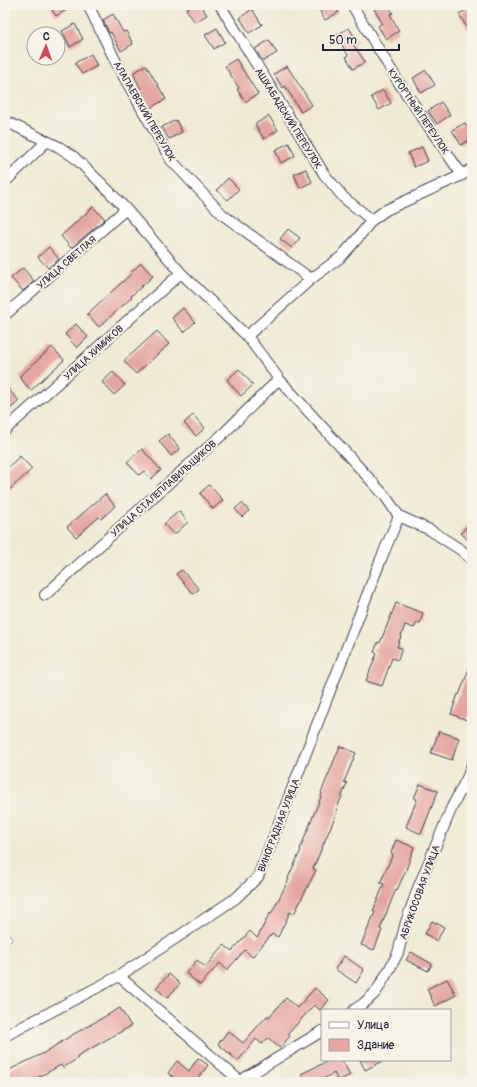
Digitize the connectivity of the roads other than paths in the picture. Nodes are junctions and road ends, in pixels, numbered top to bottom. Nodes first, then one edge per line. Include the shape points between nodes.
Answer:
1 (88, 5) edge
2 (220, 5) edge
3 (352, 5) edge
4 (5, 121) edge
5 (47, 141) junction
6 (22, 166) junction
7 (472, 169) edge
8 (5, 173) edge
9 (462, 175) junction
10 (5, 182) edge
11 (126, 209) junction
12 (372, 220) junction
13 (181, 273) junction
14 (311, 279) junction
15 (5, 315) edge
16 (247, 336) junction
17 (279, 379) junction
18 (5, 430) edge
19 (399, 516) junction
20 (472, 560) edge
21 (44, 595) dead end
22 (472, 765) edge
23 (5, 933) edge
24 (9, 939) dead end
25 (119, 976) junction
26 (356, 1009) edge
27 (321, 1032) edge
28 (5, 1036) edge
29 (241, 1082) edge

1 - 14 street, АЛАПАЕВСКИЙ ПЕРЕУЛОК via 119,68 171,160 223,215
2 - 12 street, АШХАБАДСКИЙ ПЕРЕУЛОК via 324,174 344,198
3 - 9 street, КУРОРТНЫЙ ПЕРЕУЛОК via 399,83
4 - 5 street
5 - 6 street
5 - 11 street via 74,157
6 - 8 street
6 - 10 street
7 - 9 street
9 - 12 street via 386,210
11 - 13 street
11 - 15 street, УЛИЦА СВЕТЛАЯ
12 - 14 street via 341,257
13 - 16 street
13 - 18 street, УЛИЦА ХИМИКОВ
14 - 16 street
16 - 17 street
17 - 19 street via 385,496
17 - 21 street, УЛИЦА СТАЛЕПЛАВИЛЬЩИКОВ via 224,433
19 - 20 street via 430,530
19 - 25 street, ВИНОГРАДНАЯ УЛИЦА via 258,877 236,898
22 - 26 street, АБРИКОСОВАЯ УЛИЦА via 420,883 398,953 376,992
23 - 24 lane
25 - 28 street, ВИНОГРАДНАЯ УЛИЦА
25 - 29 street
27 - 29 street

